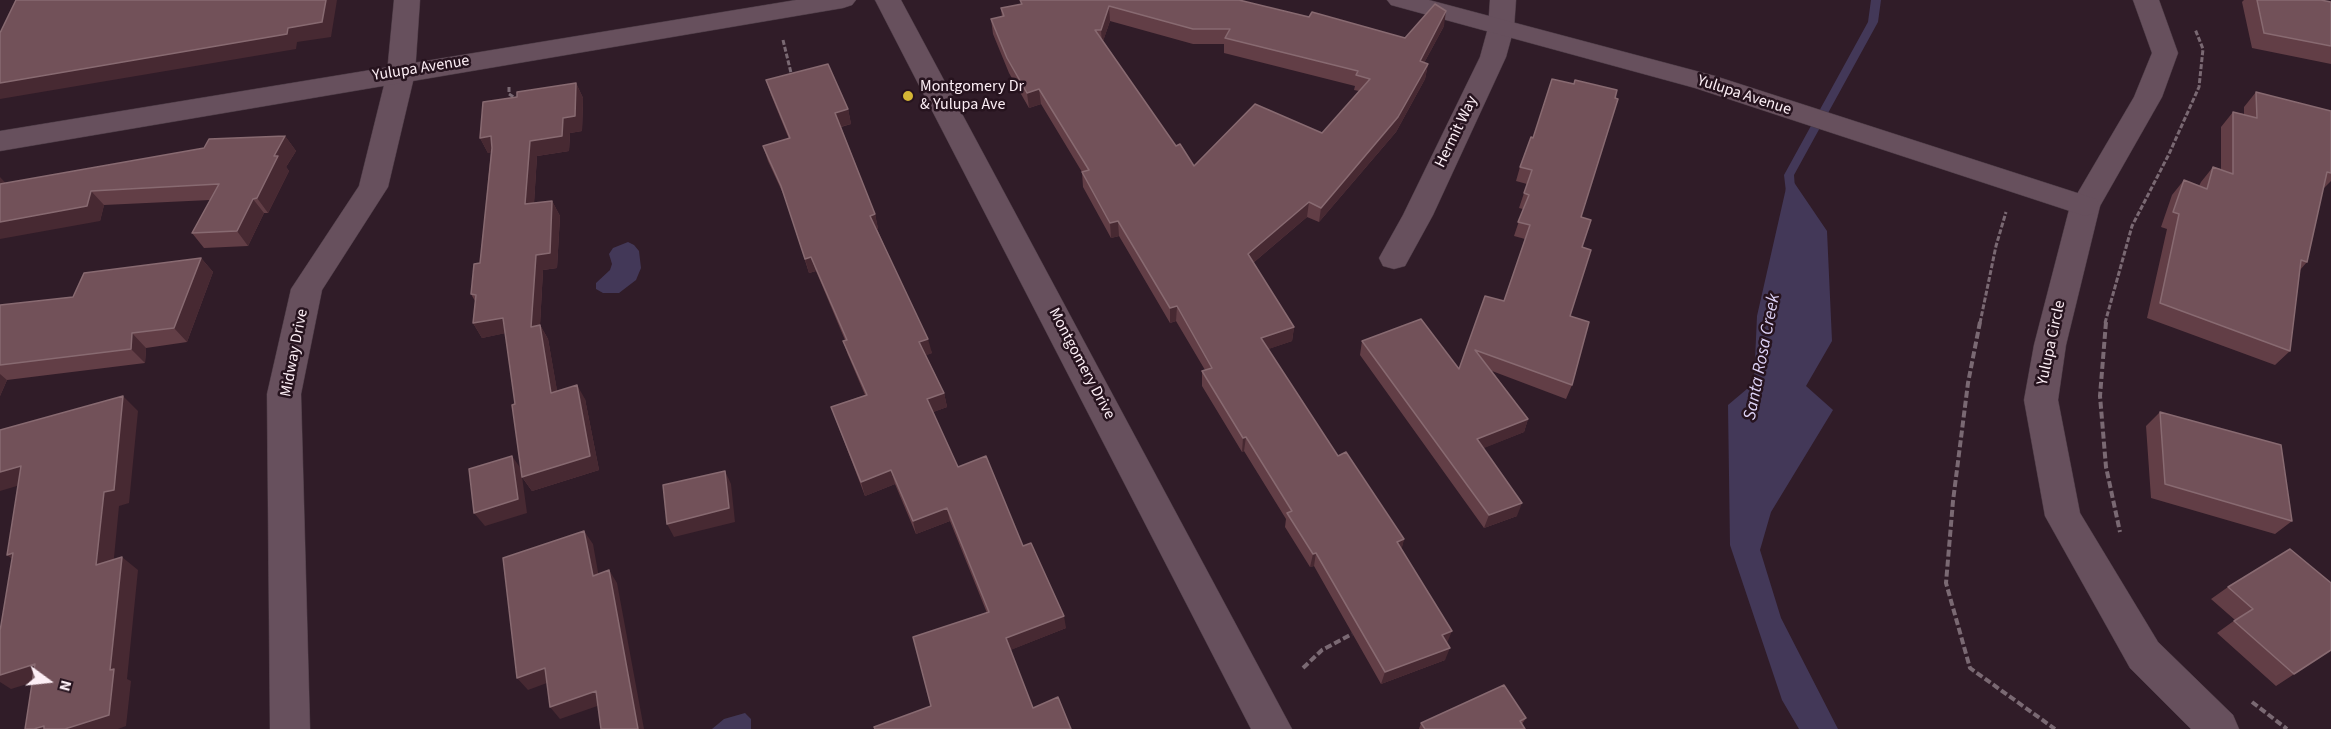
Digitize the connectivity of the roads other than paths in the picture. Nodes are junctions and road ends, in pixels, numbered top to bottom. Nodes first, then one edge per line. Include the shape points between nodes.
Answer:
1 (407, 0) edge
2 (843, 0) edge
3 (888, 0) edge
4 (1400, 0) edge
5 (1503, 0) edge
6 (2146, 0) edge
7 (1501, 28) junction
8 (401, 73) junction
9 (0, 141) edge
10 (2085, 206) junction
11 (1394, 258) dead end
12 (290, 729) edge
13 (1272, 729) edge
14 (2219, 729) edge

1 - 8 street, Midway Drive
2 - 8 street, Yulupa Avenue
3 - 13 street, Montgomery Drive
4 - 7 street, Yulupa Avenue
5 - 7 street, Hermit Way
6 - 10 street, Yulupa Circle via 2165,53 2148,98
7 - 10 street, Yulupa Avenue via 1705,82
7 - 11 street, Hermit Way via 1493,57
8 - 9 street, Yulupa Avenue
8 - 12 street, Midway Drive via 373,188 307,289 284,394
10 - 14 street, Yulupa Circle via 2050,345 2041,400 2062,516 2144,655

